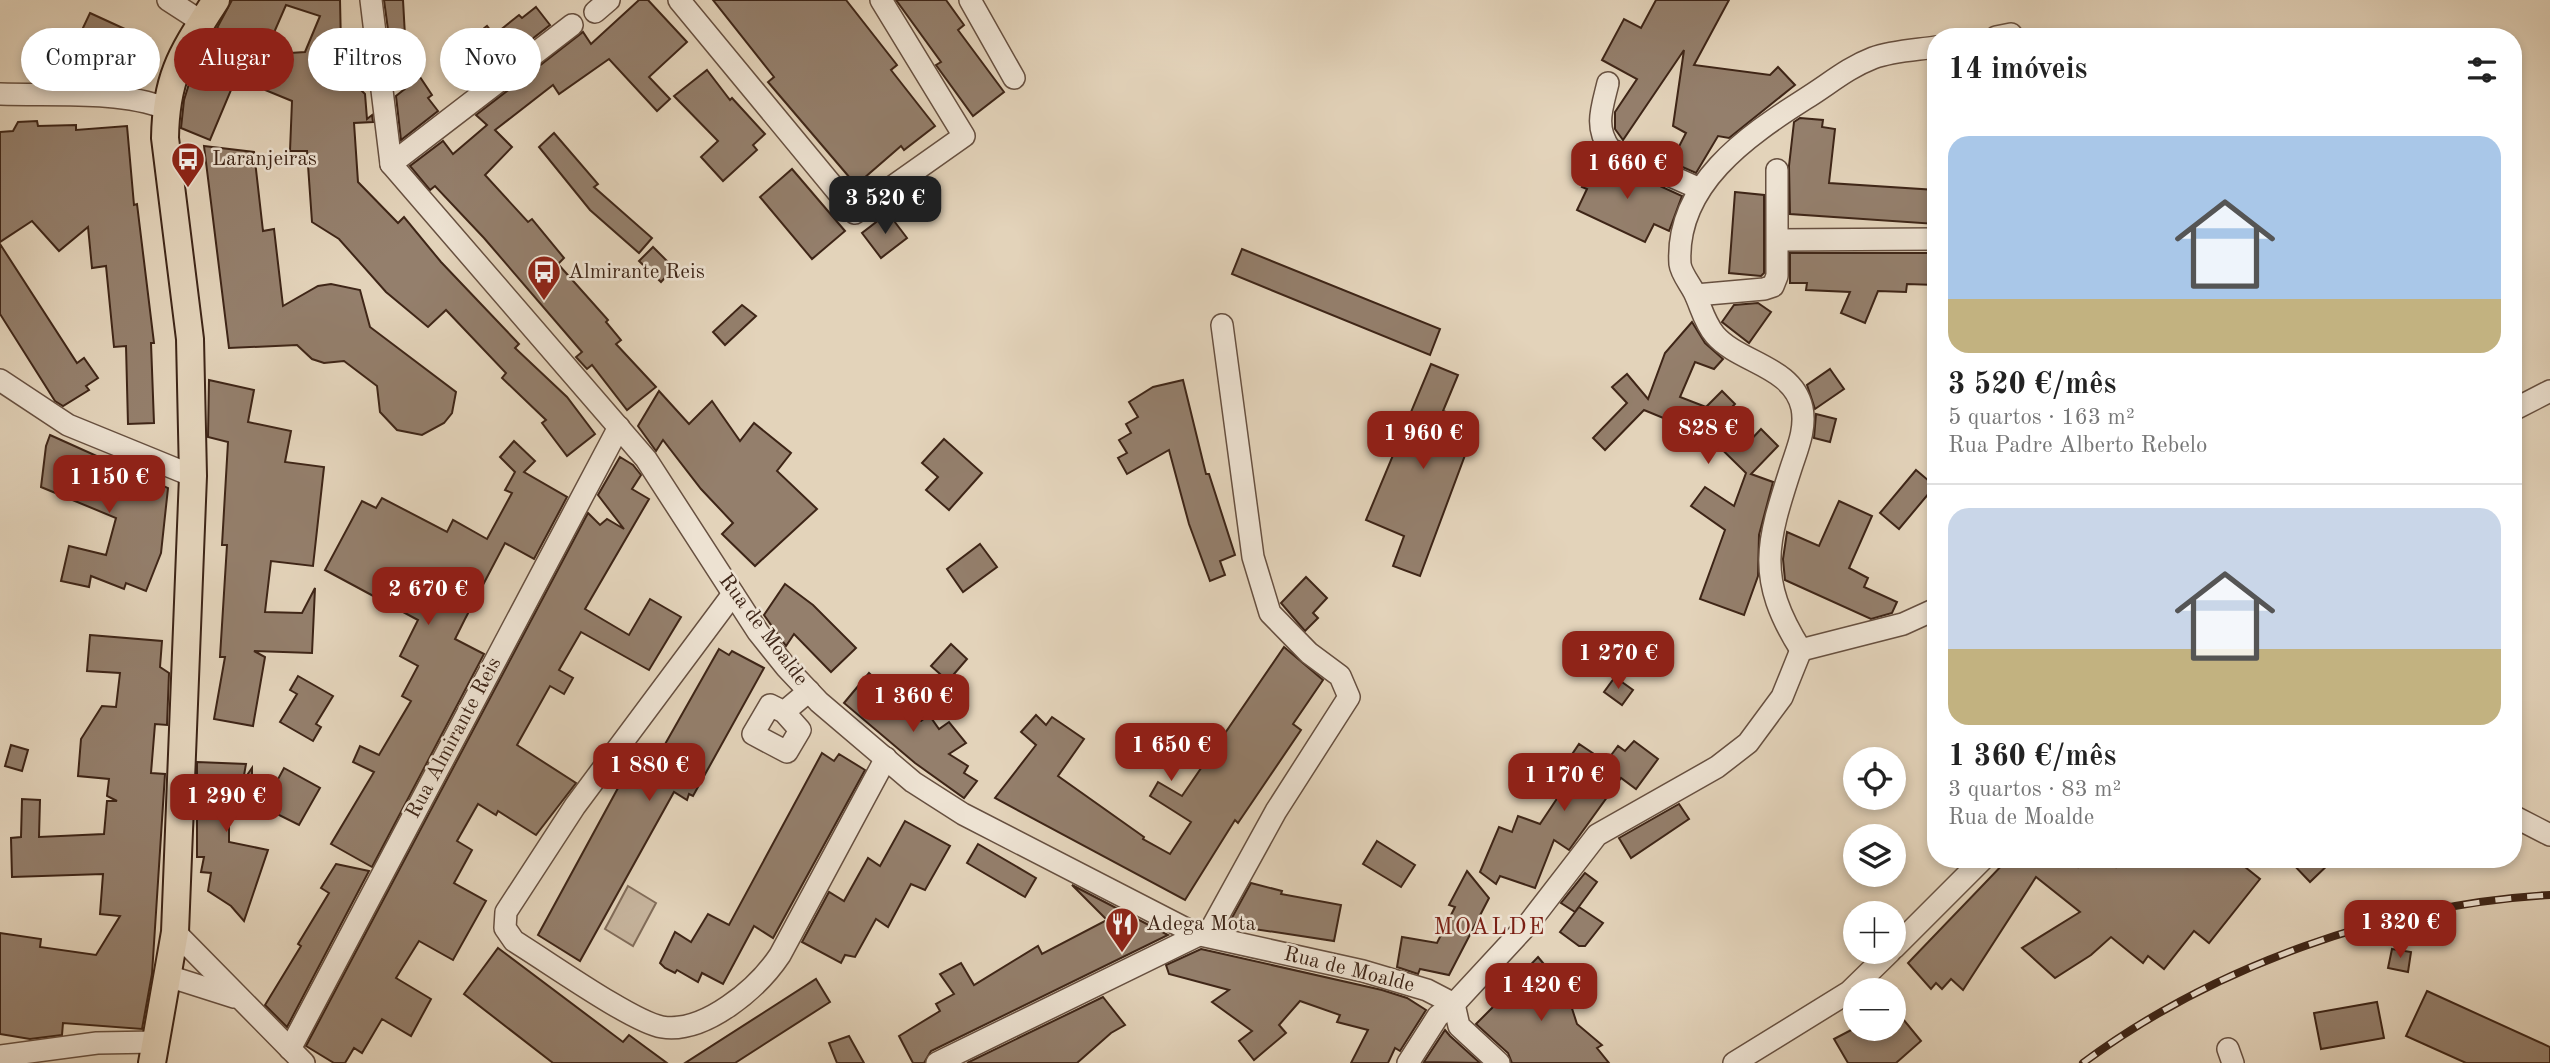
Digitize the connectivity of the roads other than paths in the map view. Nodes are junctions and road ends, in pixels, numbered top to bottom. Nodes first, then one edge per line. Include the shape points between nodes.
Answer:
1 (168, 0) edge
2 (371, 0) edge
3 (680, 0) edge
4 (881, 0) edge
5 (970, 0) edge
6 (209, 11) edge
7 (572, 25) dead end
8 (1927, 48) edge
9 (1014, 78) dead end
10 (1608, 83) dead end
11 (0, 94) edge
12 (165, 108) junction
13 (391, 164) junction
14 (1777, 170) dead end
15 (1700, 190) junction
16 (1927, 239) edge
17 (1778, 240) junction
18 (1696, 295) junction
19 (1222, 324) dead end
20 (0, 380) edge
21 (2550, 391) edge
22 (2522, 405) edge
23 (619, 427) junction
24 (193, 476) junction
25 (733, 594) junction
26 (1927, 614) edge
27 (1801, 650) junction
28 (809, 691) junction
29 (784, 712) dead end
30 (886, 758) junction
31 (2522, 821) edge
32 (2550, 835) edge
33 (1974, 868) edge
34 (175, 932) junction
35 (1196, 934) junction
36 (1906, 936) edge
37 (1878, 964) edge
38 (167, 976) junction
39 (236, 997) junction
40 (1454, 1004) junction
41 (154, 1053) edge
42 (0, 1056) edge
43 (297, 1056) edge
44 (937, 1063) edge
45 (1408, 1063) edge
46 (1499, 1063) edge
47 (1734, 1063) edge

1 - 6 street
2 - 13 street
3 - 4 street via 855,213 964,136
5 - 9 street
6 - 12 main road via 175,70
7 - 13 street
8 - 15 street via 1874,57 1836,76 1759,128 1727,155
10 - 15 street via 1600,125 1610,149
11 - 12 street via 146,101
12 - 24 main road via 190,339
13 - 23 street, Rua de Moalde
14 - 17 street
15 - 18 street via 1689,215 1680,266
16 - 17 street
17 - 18 street via 1773,286
18 - 27 street via 1716,336 1776,373 1794,391 1801,408 1802,432 1770,531 1768,560 1780,617
19 - 35 street via 1253,557 1270,613 1308,653 1340,676 1349,696 1276,811 1211,929
20 - 24 street via 68,425
21 - 22 street
23 - 25 street, Rua de Moalde via 646,459
23 - 43 street, Rua Almirante Reis
24 - 34 main road
25 - 28 street, Rua de Moalde
25 - 30 street via 575,806 506,912 505,928 514,941 661,1027 686,1026 713,1015 765,977 780,955
26 - 27 street
27 - 40 street via 1782,697 1748,743 1717,767 1597,835 1529,922
28 - 29 street
28 - 30 street, Rua de Moalde
30 - 35 street, Rua de Moalde via 913,782 963,814
31 - 32 street
33 - 36 street
34 - 38 main road
34 - 39 street
35 - 40 street, Rua de Moalde via 1363,971 1427,990
35 - 44 street
37 - 47 street via 1849,992
38 - 39 street
38 - 41 main road
39 - 43 street
40 - 45 street via 1438,1016
40 - 46 street via 1459,1026
41 - 42 street via 97,1044

